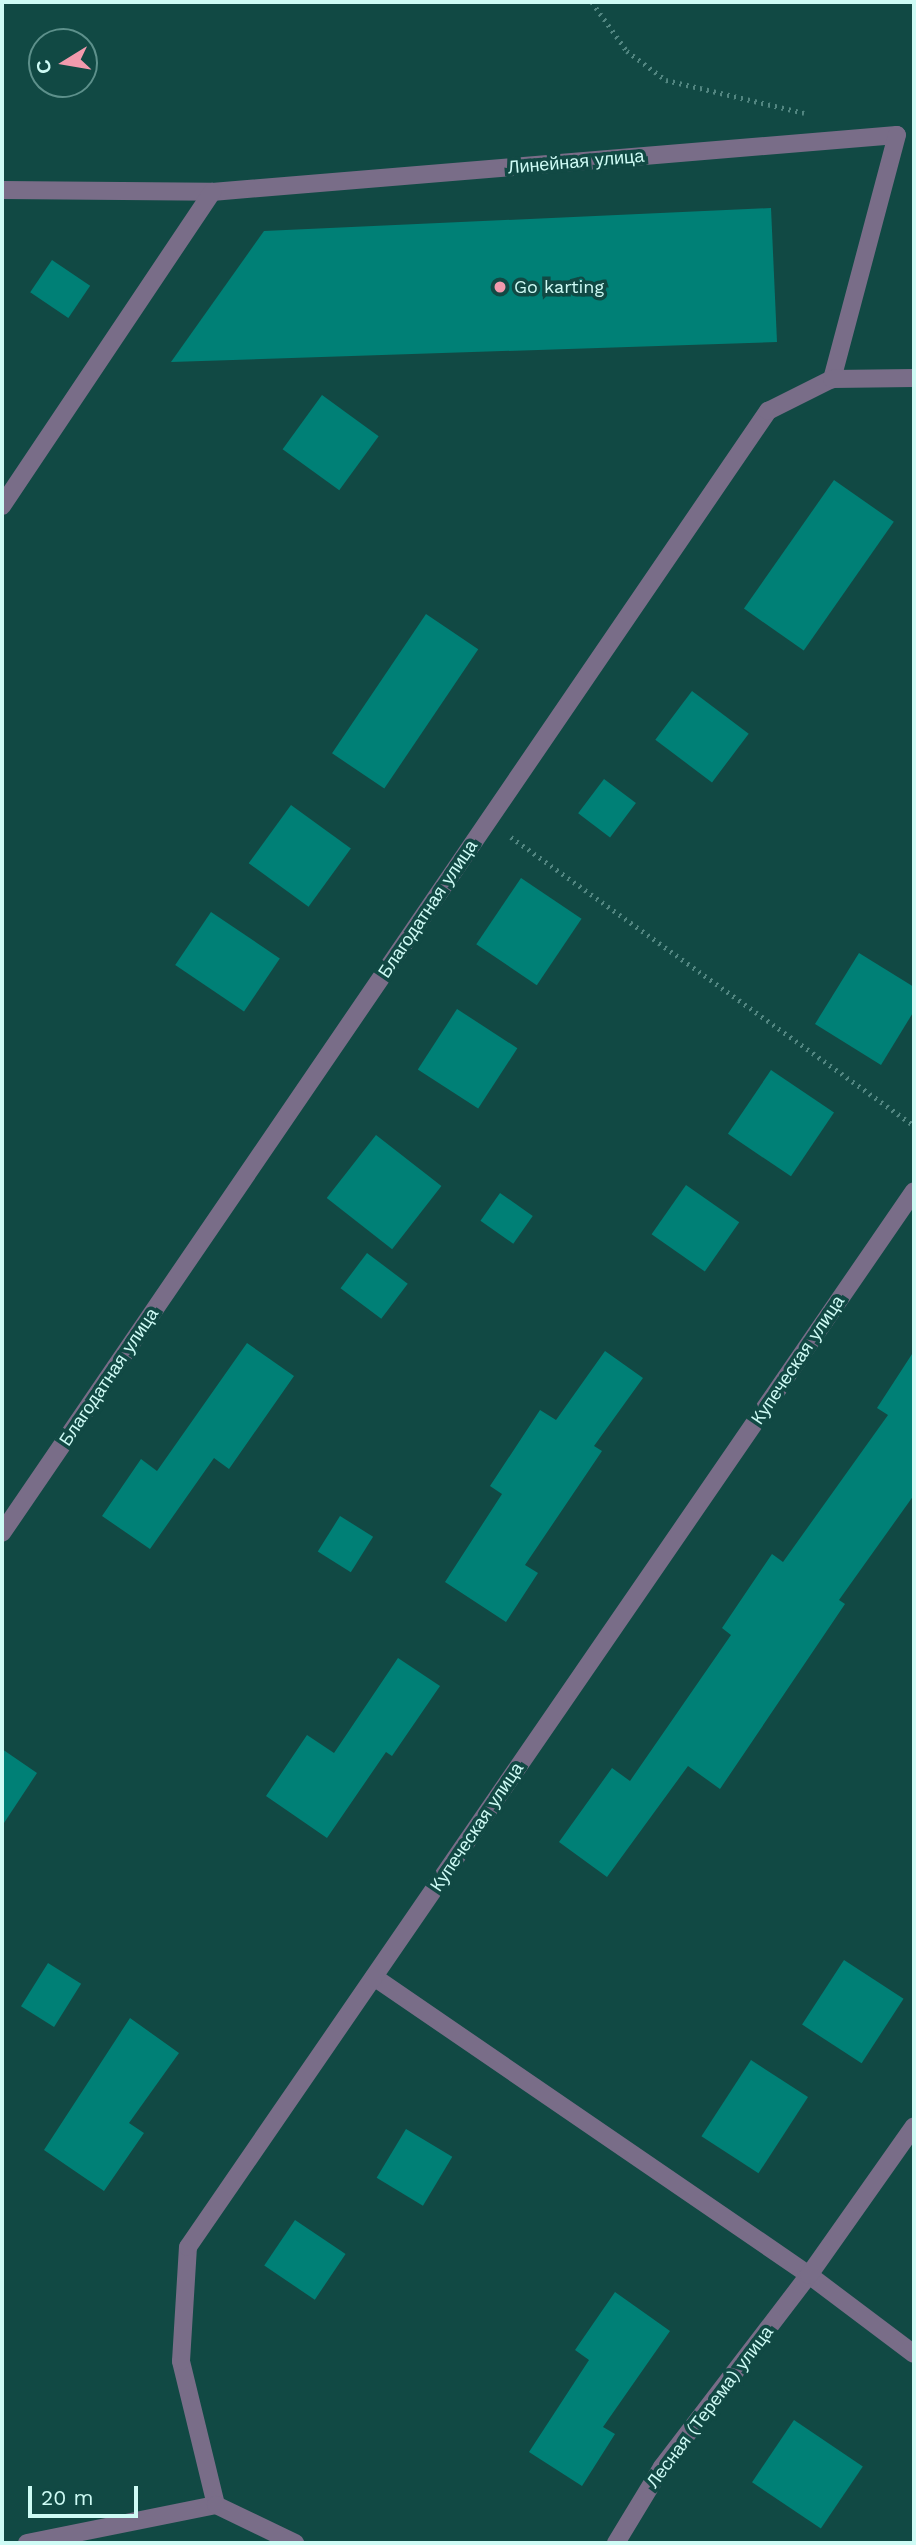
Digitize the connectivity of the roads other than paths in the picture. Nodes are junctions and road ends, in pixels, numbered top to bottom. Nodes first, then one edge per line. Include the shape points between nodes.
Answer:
1 (2, 190) edge
2 (212, 192) junction
3 (914, 378) edge
4 (832, 379) junction
5 (2, 506) edge
6 (914, 1191) edge
7 (2, 1534) edge
8 (374, 1977) junction
9 (914, 2126) edge
10 (809, 2275) junction
11 (914, 2354) edge
12 (216, 2505) junction
13 (27, 2543) edge
14 (295, 2543) edge
15 (617, 2543) edge

1 - 2 street, Линейная улица
2 - 4 street, Линейная улица via 897,135
2 - 5 street
3 - 4 street, Благодатная улица
4 - 7 street, Благодатная улица via 768,411
6 - 8 street, Купеческая улица
8 - 10 street
8 - 12 street, Купеческая улица via 188,2247 181,2361
9 - 10 street, Лесная (Терема) улица
10 - 11 street
10 - 15 street, Лесная (Терема) улица via 662,2467
12 - 13 street
12 - 14 street

